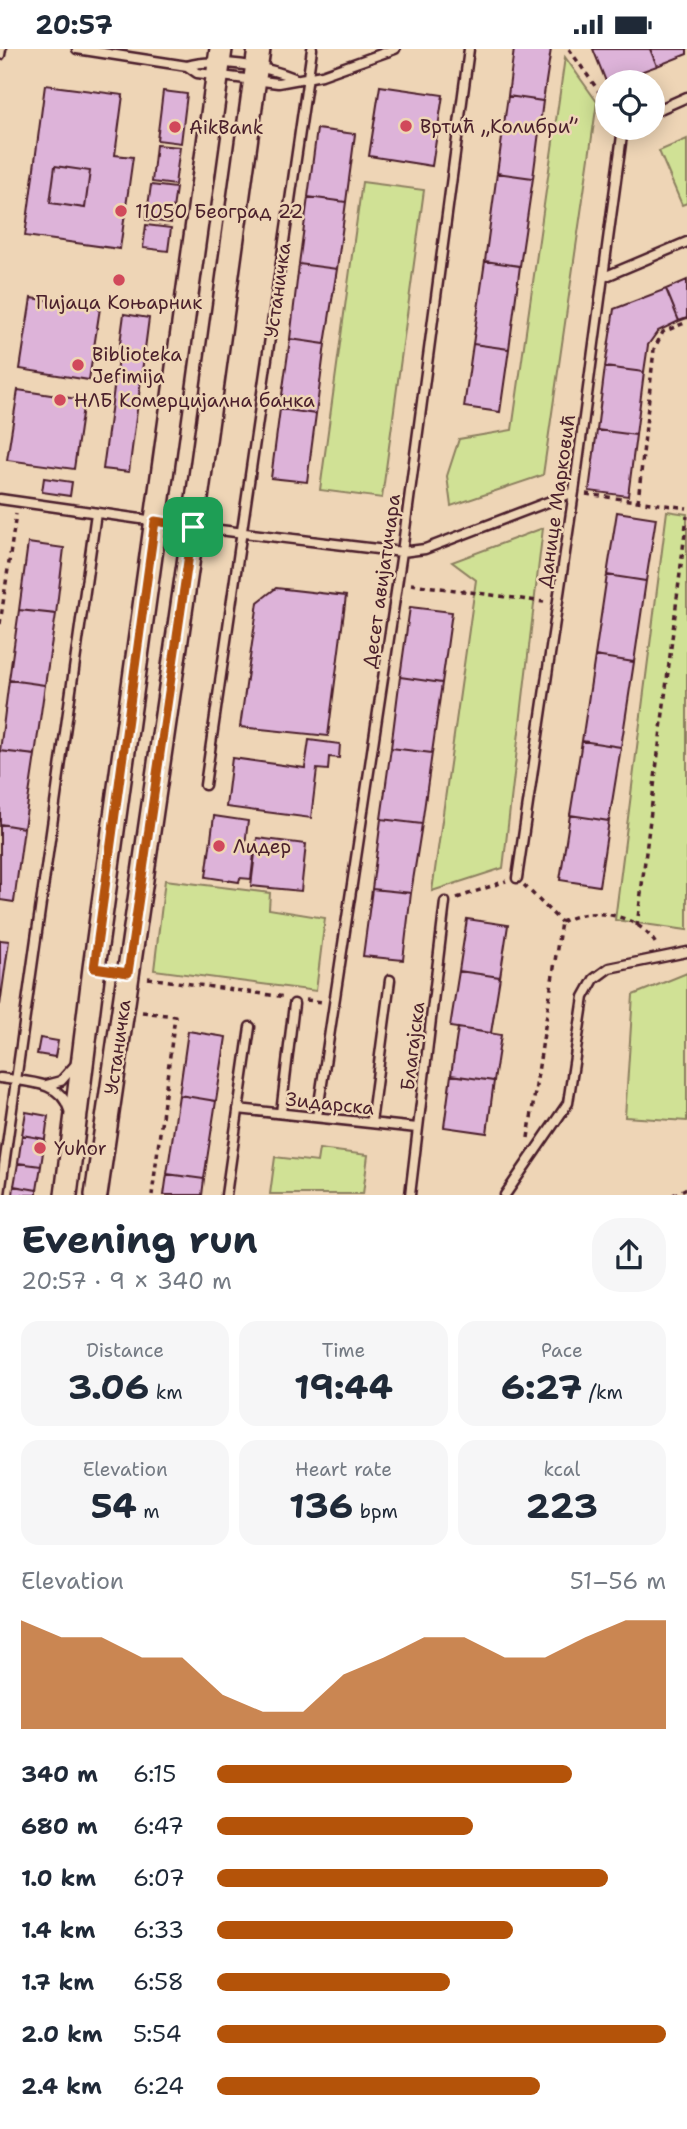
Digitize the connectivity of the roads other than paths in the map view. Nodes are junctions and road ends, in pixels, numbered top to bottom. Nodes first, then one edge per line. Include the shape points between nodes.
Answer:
1 (1, 49) edge
2 (77, 49) edge
3 (312, 49) edge
4 (395, 49) edge
5 (469, 49) edge
6 (116, 52) edge
7 (0, 54) edge
8 (219, 62) edge
9 (257, 66) edge
10 (309, 77) junction
11 (687, 97) edge
12 (665, 107) edge
13 (621, 140) edge
14 (687, 242) edge
15 (604, 277) junction
16 (574, 492) junction
17 (0, 499) edge
18 (96, 513) junction
19 (155, 521) junction
20 (193, 527) junction
21 (242, 531) junction
22 (402, 552) junction
23 (205, 785) dead end
24 (517, 878) road end
25 (445, 902) road end
26 (687, 952) edge
27 (94, 968) junction
28 (138, 976) junction
29 (390, 980) dead end
30 (294, 1004) dead end
31 (250, 1027) dead end
32 (83, 1055) junction
33 (0, 1078) edge
34 (18, 1081) junction
35 (46, 1085) junction
36 (238, 1108) junction
37 (281, 1113) junction
38 (317, 1117) junction
39 (370, 1123) junction
40 (74, 1126) junction
41 (417, 1128) junction
42 (0, 1194) edge
43 (66, 1195) edge
44 (96, 1195) edge
45 (226, 1195) edge
46 (410, 1195) edge
47 (505, 1195) edge

1 - 7 lane
2 - 6 lane
3 - 10 lane, Устаничка
4 - 10 lane
5 - 22 lane, Десет авијатичара
6 - 8 lane via 187,66
8 - 9 lane
8 - 19 main road, Устаничка
9 - 10 lane via 278,83
9 - 20 main road, Устаничка
10 - 21 lane, Устаничка
11 - 12 lane
13 - 15 lane, Данице Марковић
14 - 15 lane
15 - 16 lane, Данице Марковић
16 - 22 lane via 425,549
16 - 24 lane, Данице Марковић
17 - 18 lane
18 - 19 lane
18 - 34 lane
19 - 20 lane
19 - 27 main road, Устаничка
20 - 21 lane
20 - 28 main road, Устаничка
21 - 22 lane
21 - 23 lane, Устаничка
22 - 38 lane, Десет авијатичара
25 - 41 lane, Благајска
26 - 47 lane via 610,968 594,979 584,997 568,1103
27 - 28 main road
27 - 32 main road, Устаничка
28 - 44 main road, Устаничка
29 - 39 lane
30 - 37 lane
31 - 36 lane
32 - 35 lane via 61,1081
32 - 40 main road, Устаничка
33 - 34 lane
34 - 35 lane
34 - 42 lane
35 - 40 lane via 67,1102
36 - 37 lane, Зидарска
36 - 45 lane
37 - 38 lane, Зидарска
38 - 39 lane, Зидарска
39 - 41 lane, Зидарска
40 - 43 main road, Устаничка
41 - 46 lane, Благајска

